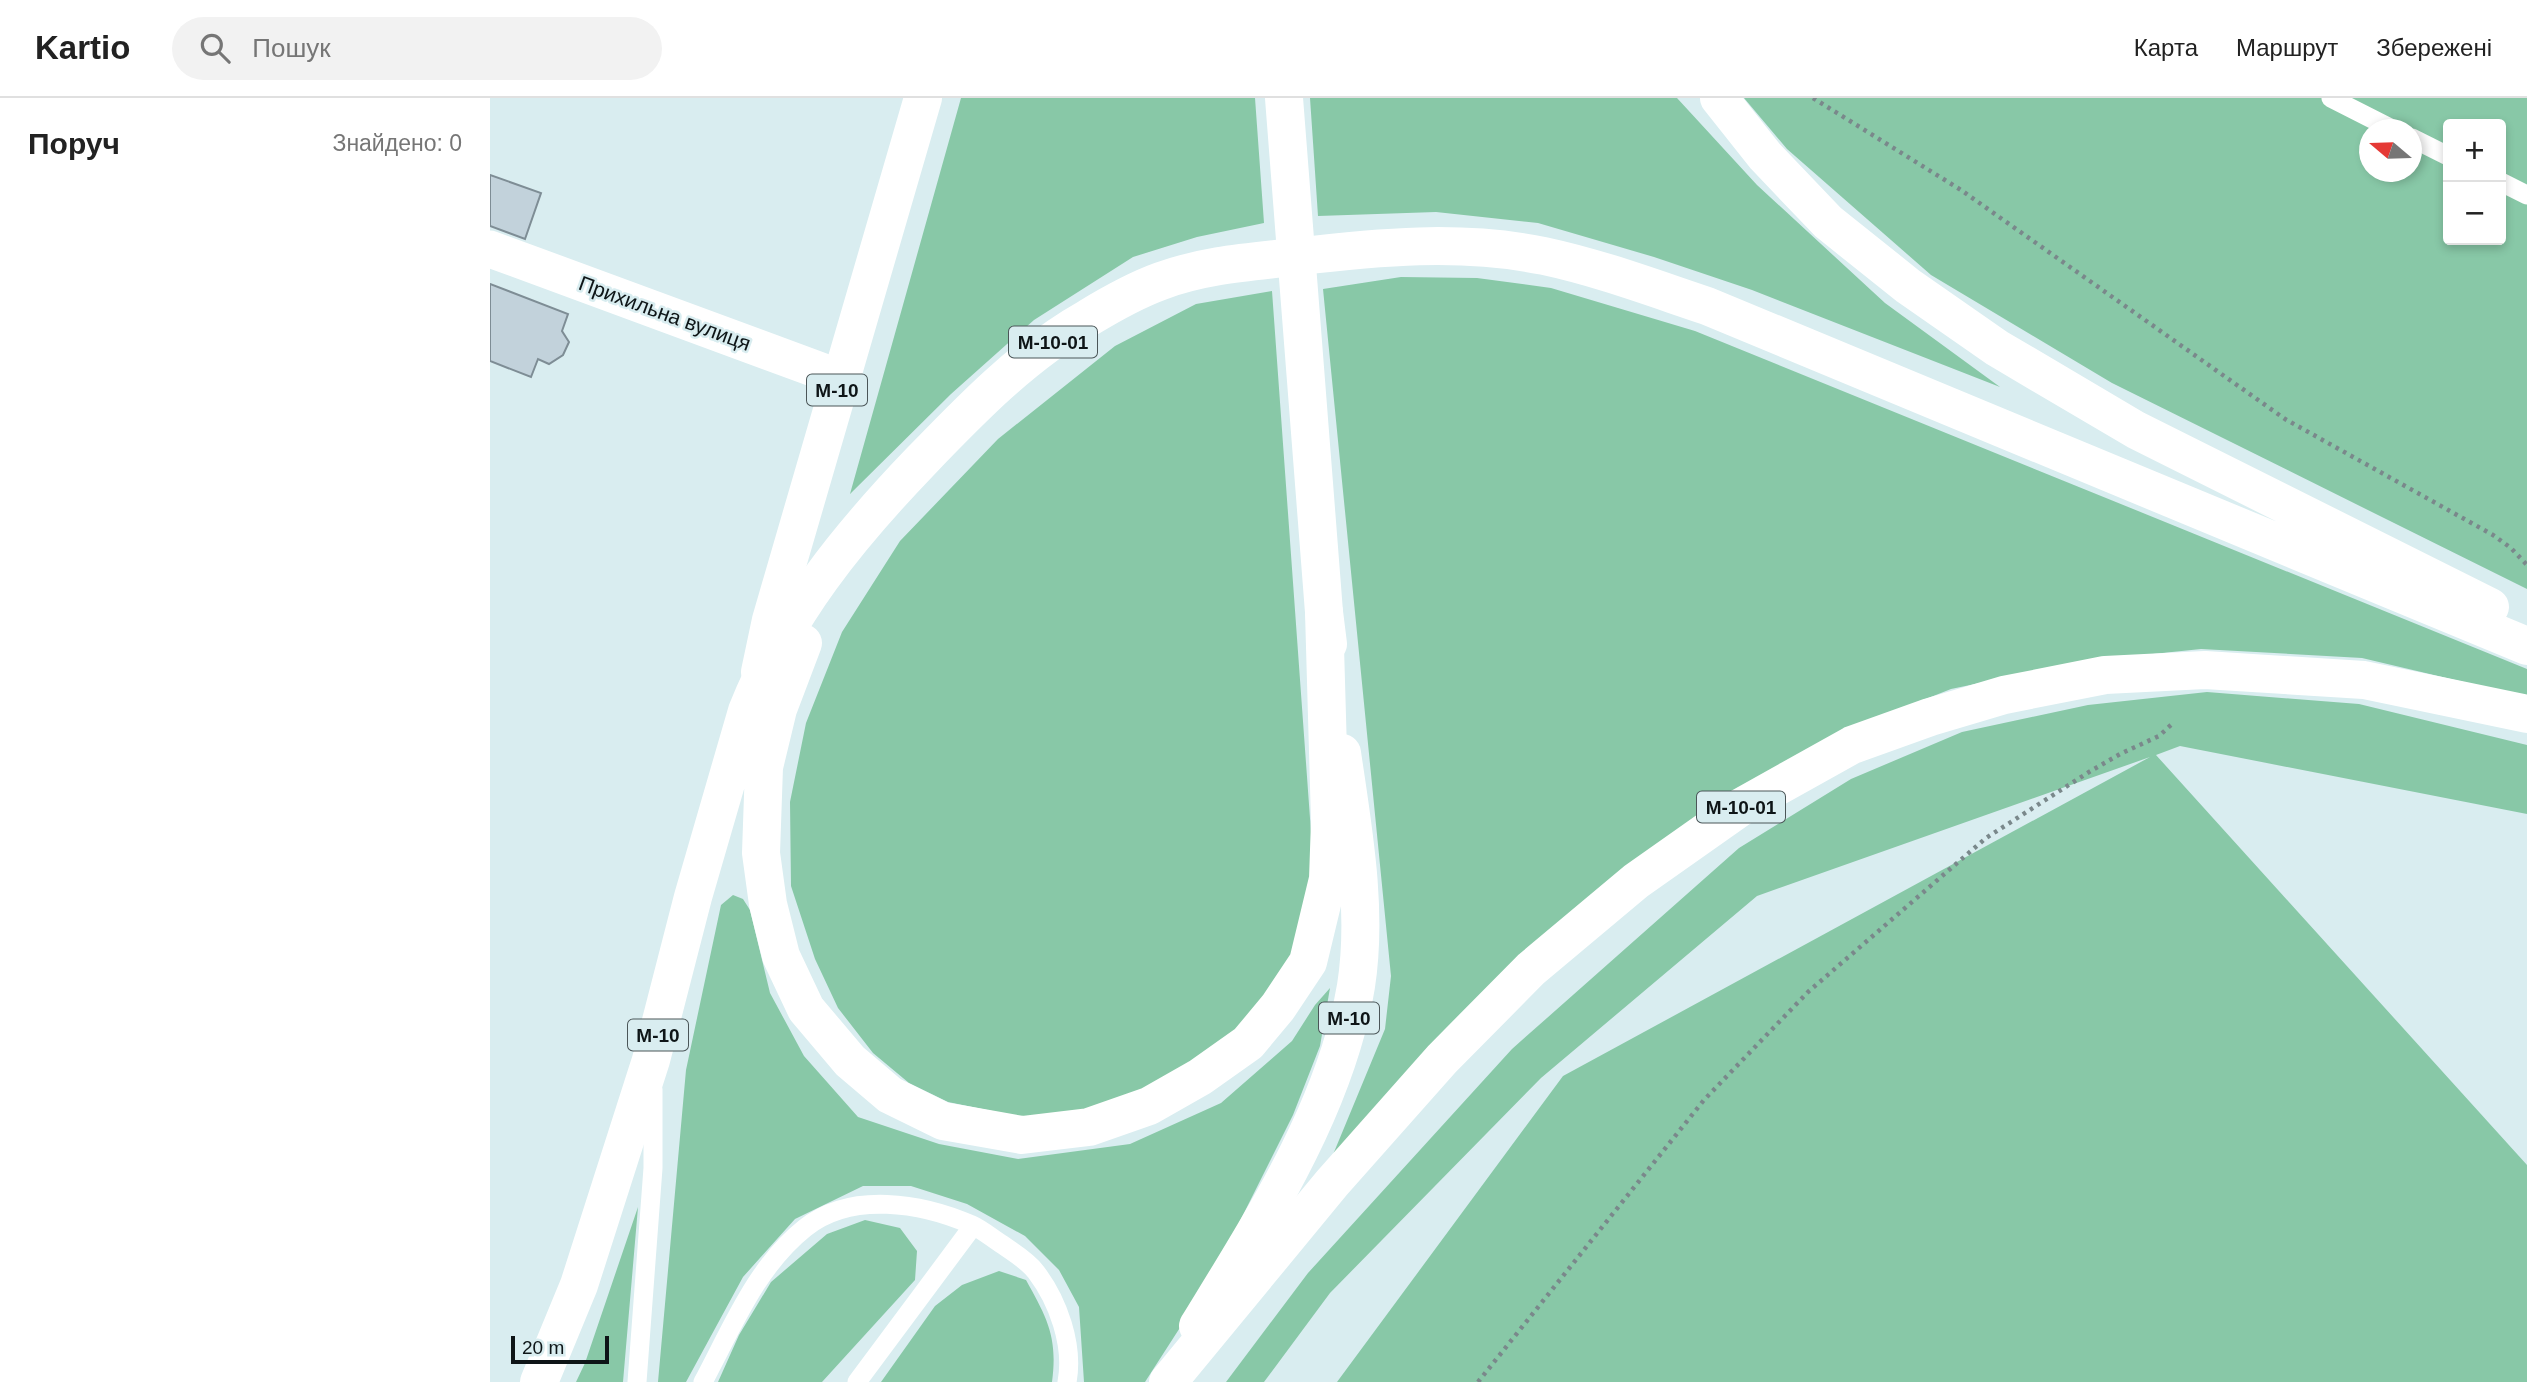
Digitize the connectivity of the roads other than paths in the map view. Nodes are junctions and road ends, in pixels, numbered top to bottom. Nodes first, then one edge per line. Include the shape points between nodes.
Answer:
1 (923, 98) edge
2 (1284, 98) edge
3 (1719, 98) edge
4 (2331, 98) edge
5 (2372, 119) edge
6 (2422, 143) edge
7 (2443, 154) edge
8 (2506, 184) edge
9 (2527, 195) edge
10 (490, 249) edge
11 (841, 378) junction
12 (903, 480) junction
13 (1324, 612) junction
14 (2527, 631) edge
15 (2527, 646) edge
16 (758, 683) junction
17 (2527, 714) edge
18 (651, 1060) junction
19 (973, 1226) junction
20 (539, 1382) edge
21 (638, 1382) edge
22 (704, 1382) edge
23 (857, 1382) edge
24 (1067, 1382) edge
25 (1166, 1382) edge

1 - 11 main road, М-10
2 - 13 main road, М-10
3 - 14 main road via 1765,156 1828,222 1997,348 2136,430 2444,582
4 - 5 lane
6 - 7 lane
8 - 9 lane
10 - 11 street, Прихильна вулиця
11 - 16 main road, М-10 via 771,620
12 - 13 main road via 847,560 795,660 764,767 761,853 781,956 806,1009 850,1061 890,1095 943,1121 1022,1135 1089,1127 1149,1106 1200,1077 1248,1043 1278,1007 1308,962 1328,879
12 - 15 main road, М-10-01 via 1012,373 1085,319 1161,281 1238,263 1364,248 1483,247 1608,272 1720,311
12 - 16 main road, М-10-01 via 822,574
13 - 25 main road, М-10 via 1357,882 1356,985 1324,1097 1237,1263
16 - 18 main road, М-10 via 721,798
17 - 25 main road, М-10-01 via 2364,681 2205,670 2105,675 2004,695 1852,745 1741,807 1636,881 1531,969 1423,1080
18 - 20 main road, М-10 via 579,1285
18 - 21 lane via 653,1168
19 - 22 lane via 930,1211 886,1203 849,1206 806,1226 754,1284
19 - 23 lane
19 - 24 lane via 1035,1271 1055,1303 1066,1338

